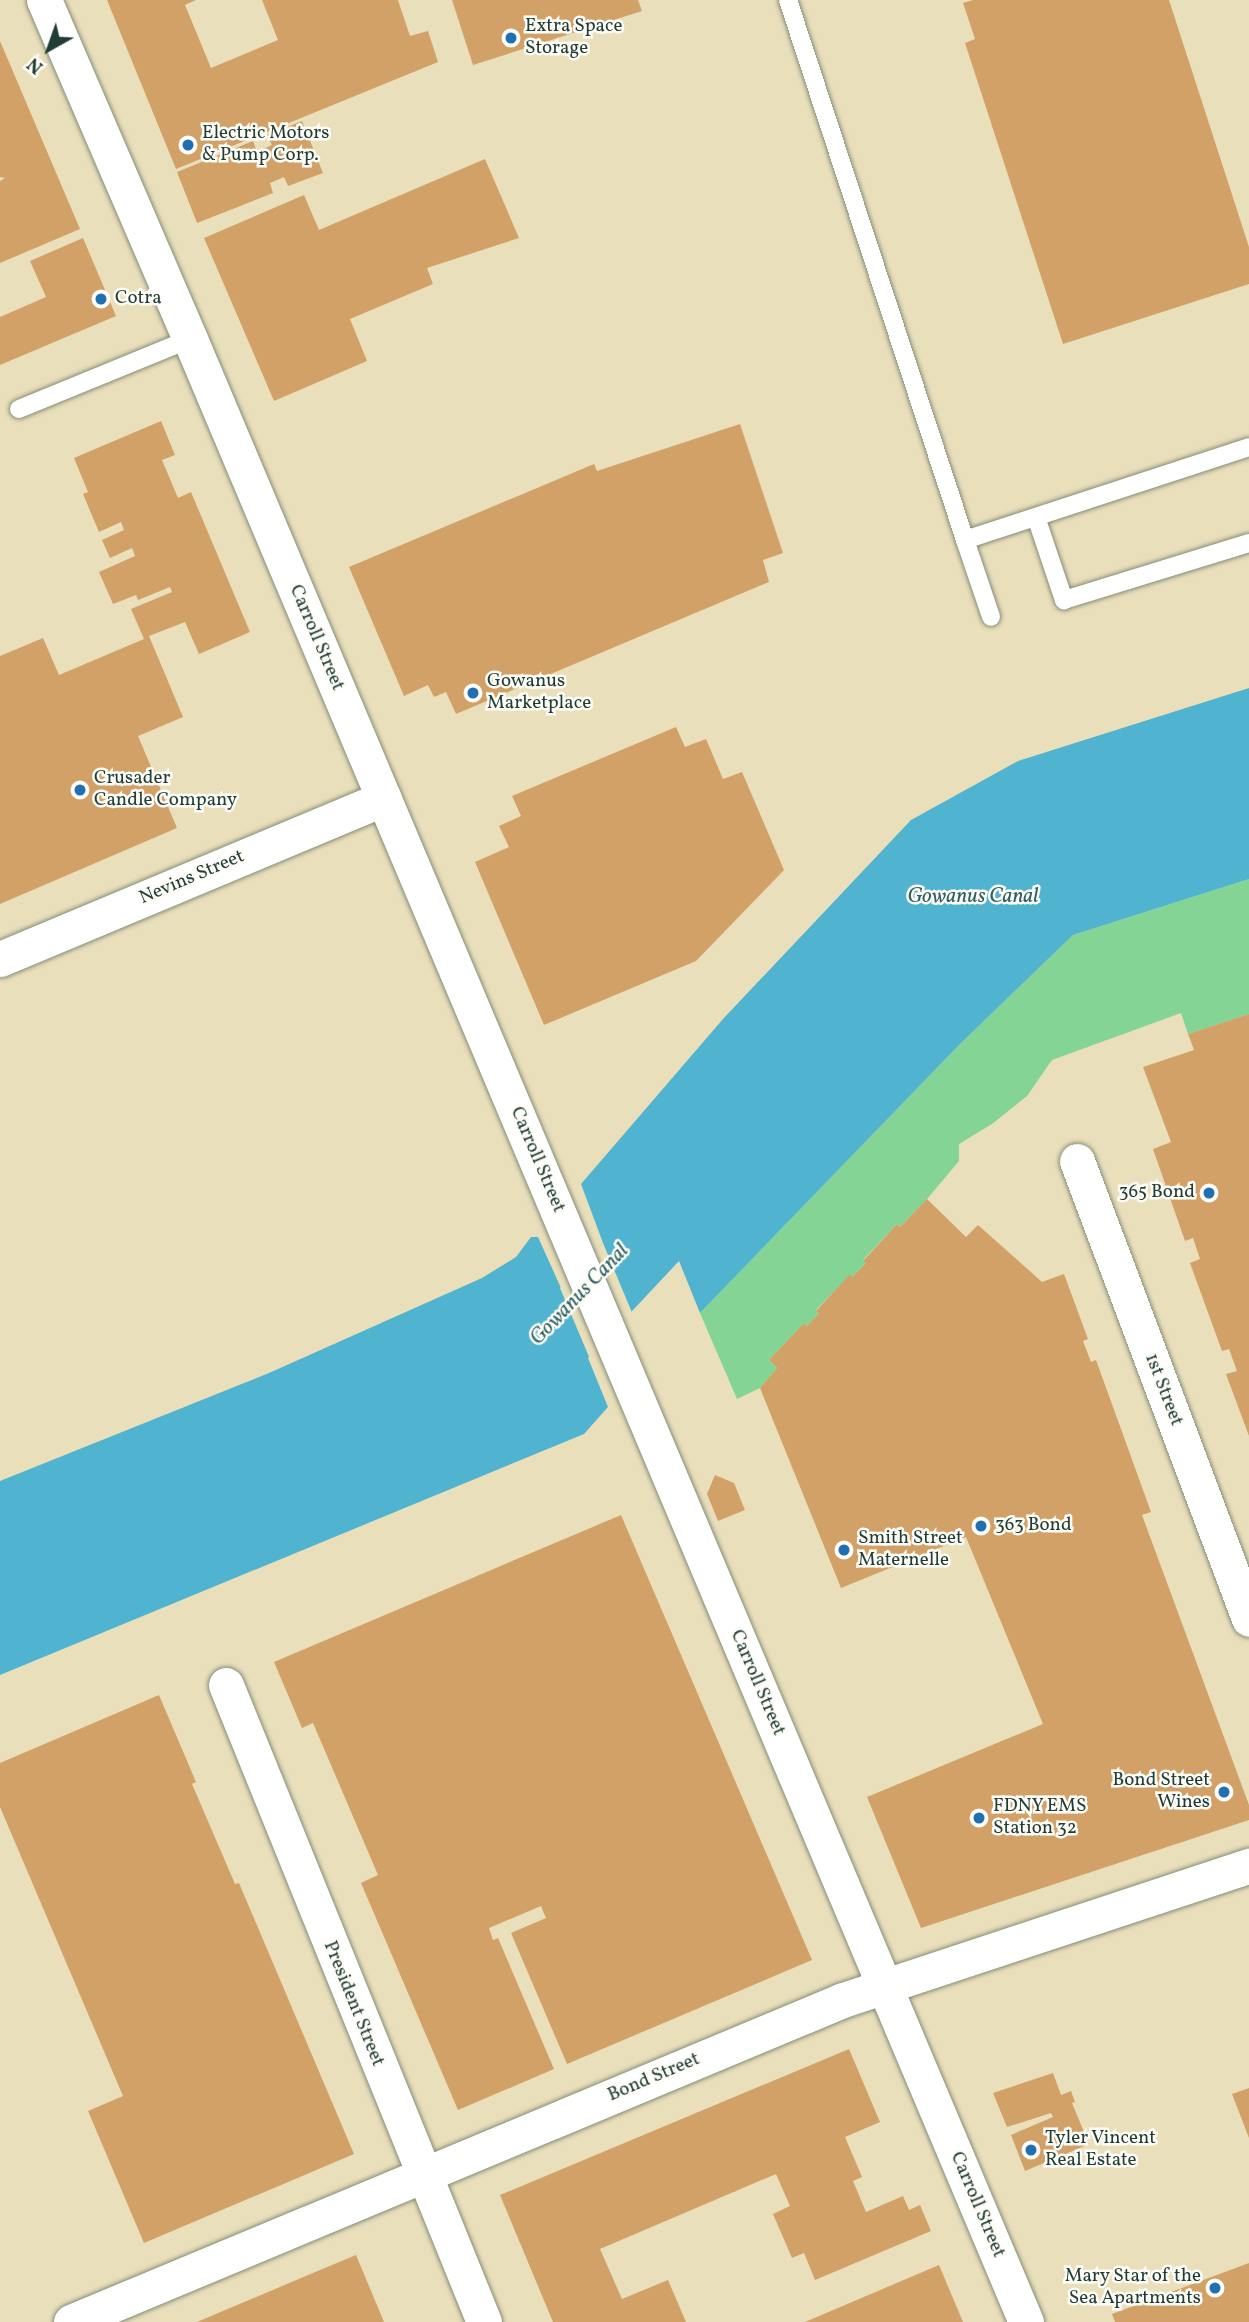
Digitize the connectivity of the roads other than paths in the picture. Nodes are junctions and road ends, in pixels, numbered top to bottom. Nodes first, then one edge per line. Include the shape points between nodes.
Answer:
1 (44, 0) edge
2 (788, 0) edge
3 (190, 339) junction
4 (19, 409) dead end
5 (1249, 447) edge
6 (1036, 517) junction
7 (965, 540) junction
8 (1249, 543) edge
9 (991, 617) dead end
10 (384, 798) junction
11 (0, 959) edge
12 (1077, 1161) dead end
13 (1249, 1619) edge
14 (226, 1685) dead end
15 (1249, 1866) edge
16 (885, 1986) junction
17 (422, 2174) junction
18 (71, 2322) edge
19 (484, 2322) edge
20 (1026, 2322) edge

1 - 3 street, Carroll Street
2 - 7 lane
3 - 4 lane
3 - 10 street, Carroll Street
5 - 6 lane
6 - 7 lane
6 - 8 lane via 1065,600
7 - 9 lane
10 - 11 street, Nevins Street
10 - 16 street, Carroll Street
12 - 13 street, 1st Street
14 - 17 street, President Street
15 - 16 street, Bond Street
16 - 17 street, Bond Street
16 - 20 street, Carroll Street
17 - 18 street, Bond Street
17 - 19 street, President Street

